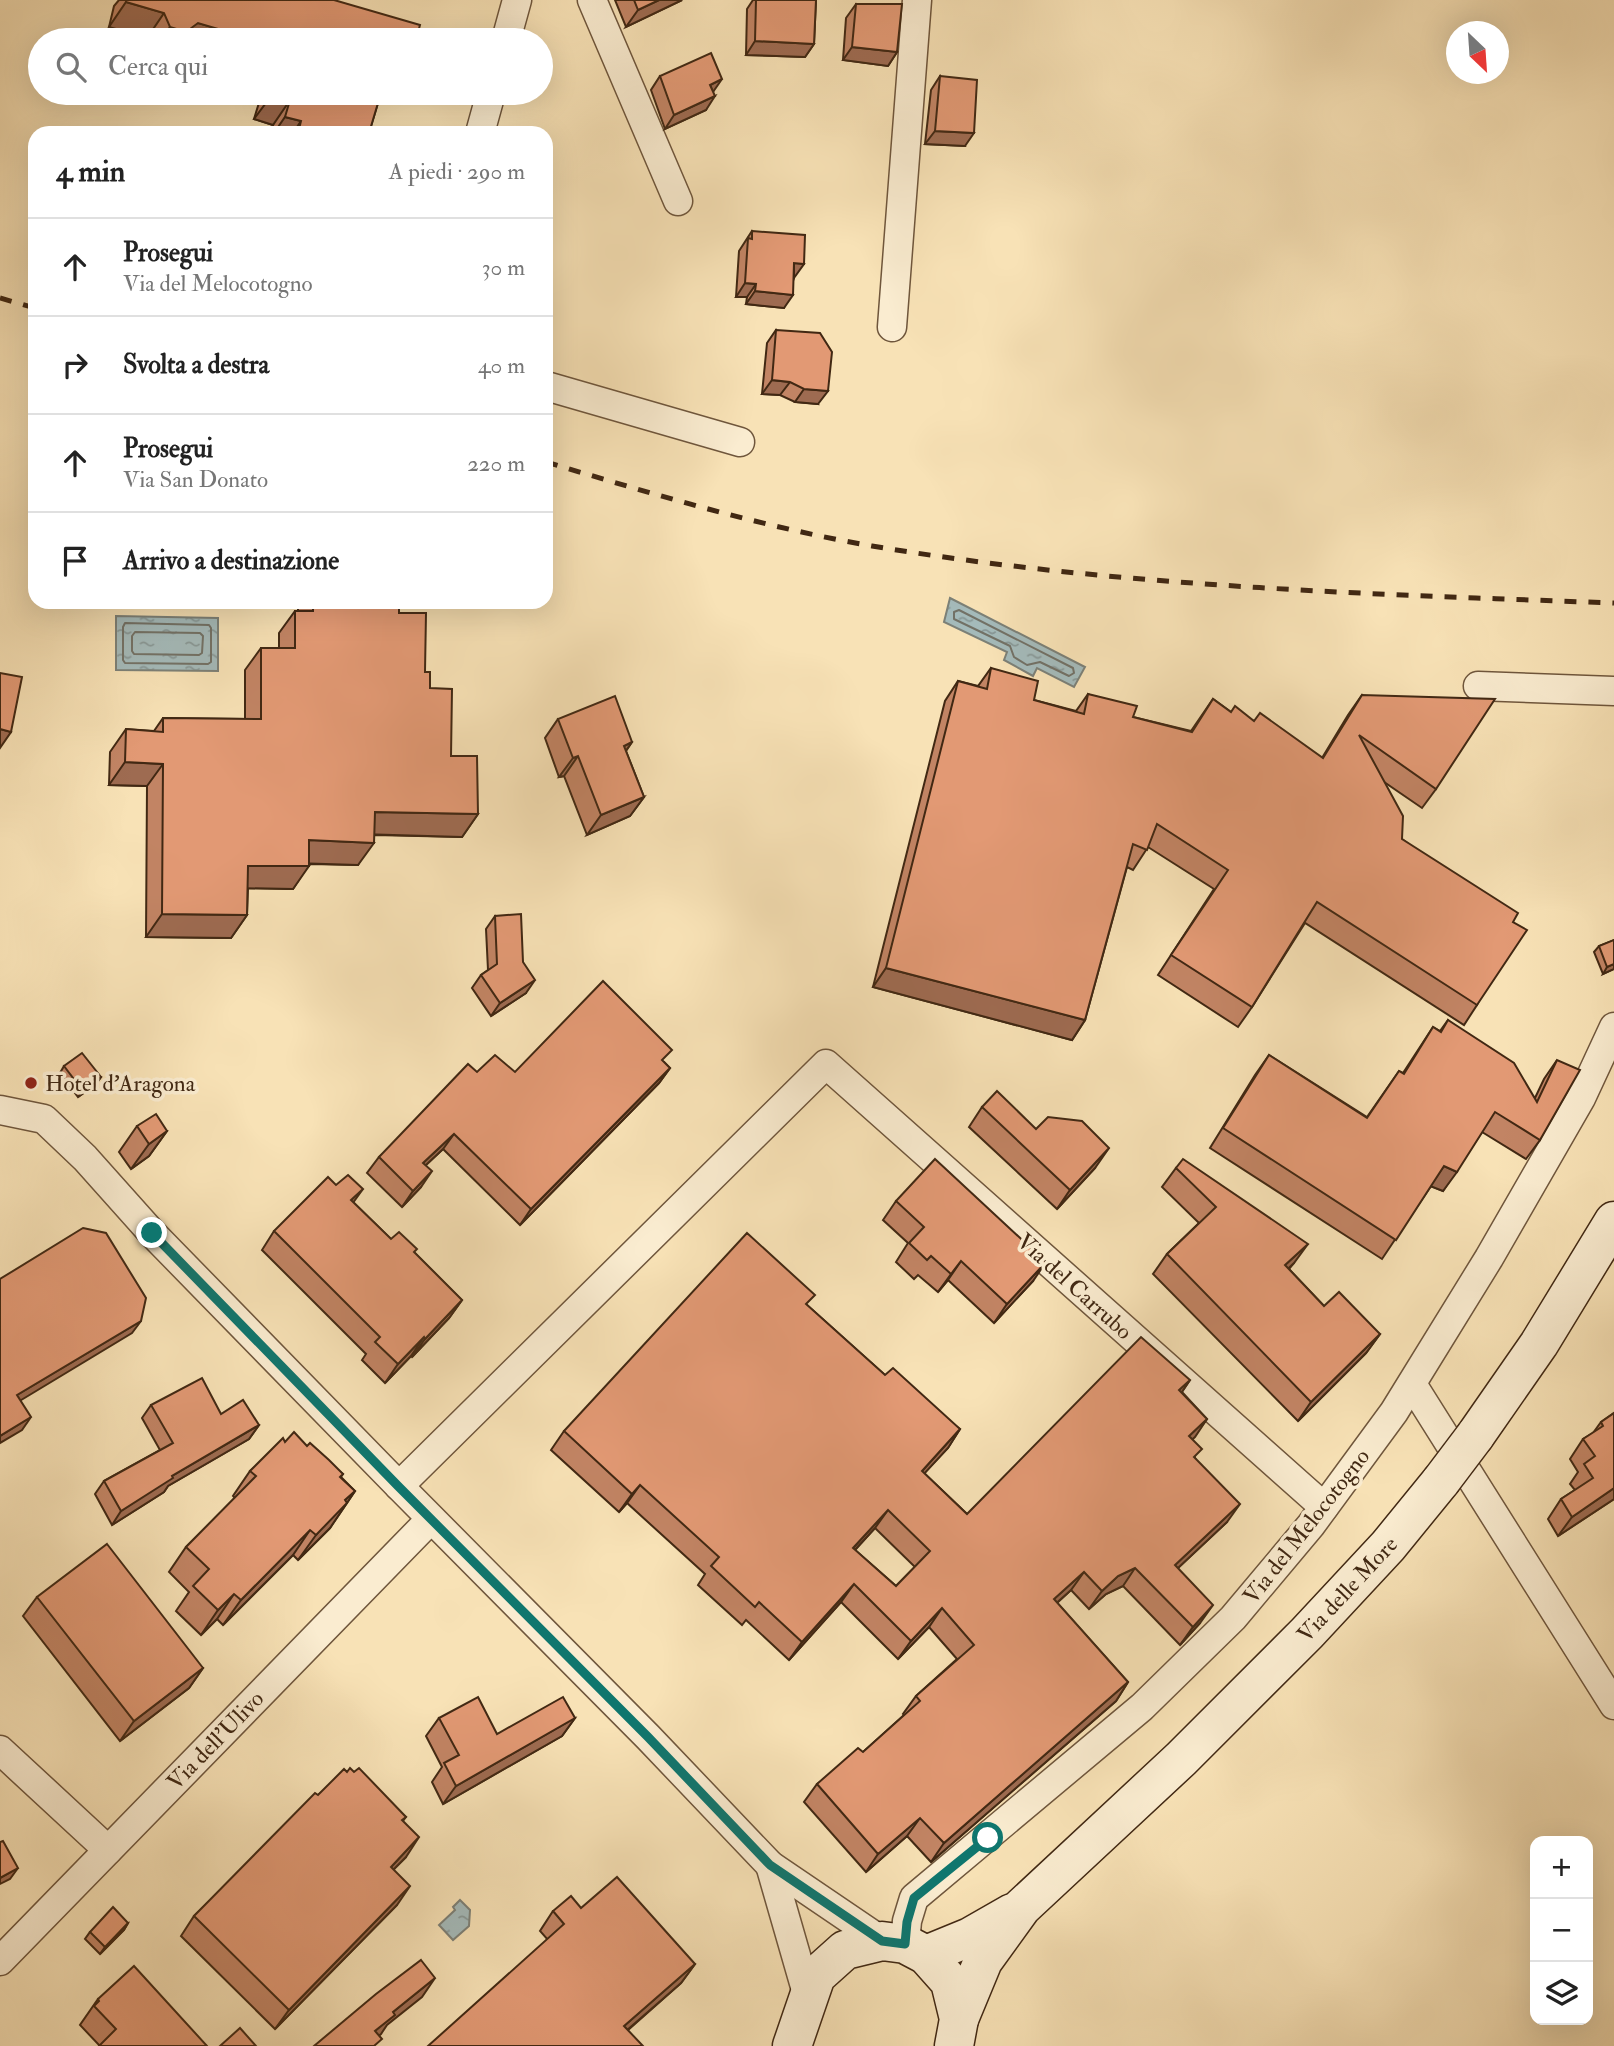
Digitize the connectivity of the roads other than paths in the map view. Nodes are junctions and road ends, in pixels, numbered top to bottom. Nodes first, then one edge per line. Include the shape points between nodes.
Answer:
1 (517, 0) edge
2 (592, 0) edge
3 (917, 0) edge
4 (509, 28) edge
5 (488, 105) edge
6 (482, 126) edge
7 (678, 201) dead end
8 (892, 327) dead end
9 (553, 388) edge
10 (740, 442) dead end
11 (1478, 686) dead end
12 (1614, 691) edge
13 (1614, 1027) edge
14 (0, 1110) edge
15 (1614, 1221) edge
16 (1412, 1384) junction
17 (398, 1486) junction
18 (1324, 1507) junction
19 (431, 1519) junction
20 (1614, 1705) edge
21 (0, 1750) edge
22 (108, 1850) junction
23 (770, 1865) junction
24 (1022, 1907) junction
25 (905, 1947) junction
26 (0, 1961) edge
27 (798, 2031) edge
28 (956, 2039) edge

1 - 4 street
2 - 7 street
3 - 8 street
5 - 6 street
9 - 10 street
11 - 12 street
13 - 16 street, Via del Melocotogno via 1574,1109
14 - 17 street via 44,1119 52,1126
15 - 24 main road, Via delle More, bridge via 1539,1344 1475,1436 1388,1546 1181,1759
16 - 18 street, Via del Melocotogno
16 - 20 street
17 - 18 street, Via del Carrubo via 826,1064
17 - 19 street
18 - 25 street, Via del Melocotogno via 1233,1618 1142,1707 914,1898
19 - 22 street, Via dell'Ulivo
19 - 23 street
21 - 22 street
22 - 26 street, Via dell'Ulivo
23 - 25 street
23 - 27 street
24 - 25 main road via 970,1937
24 - 28 main road via 983,1961
25 - 27 main road via 845,1950 816,1976
25 - 28 main road via 950,1982

